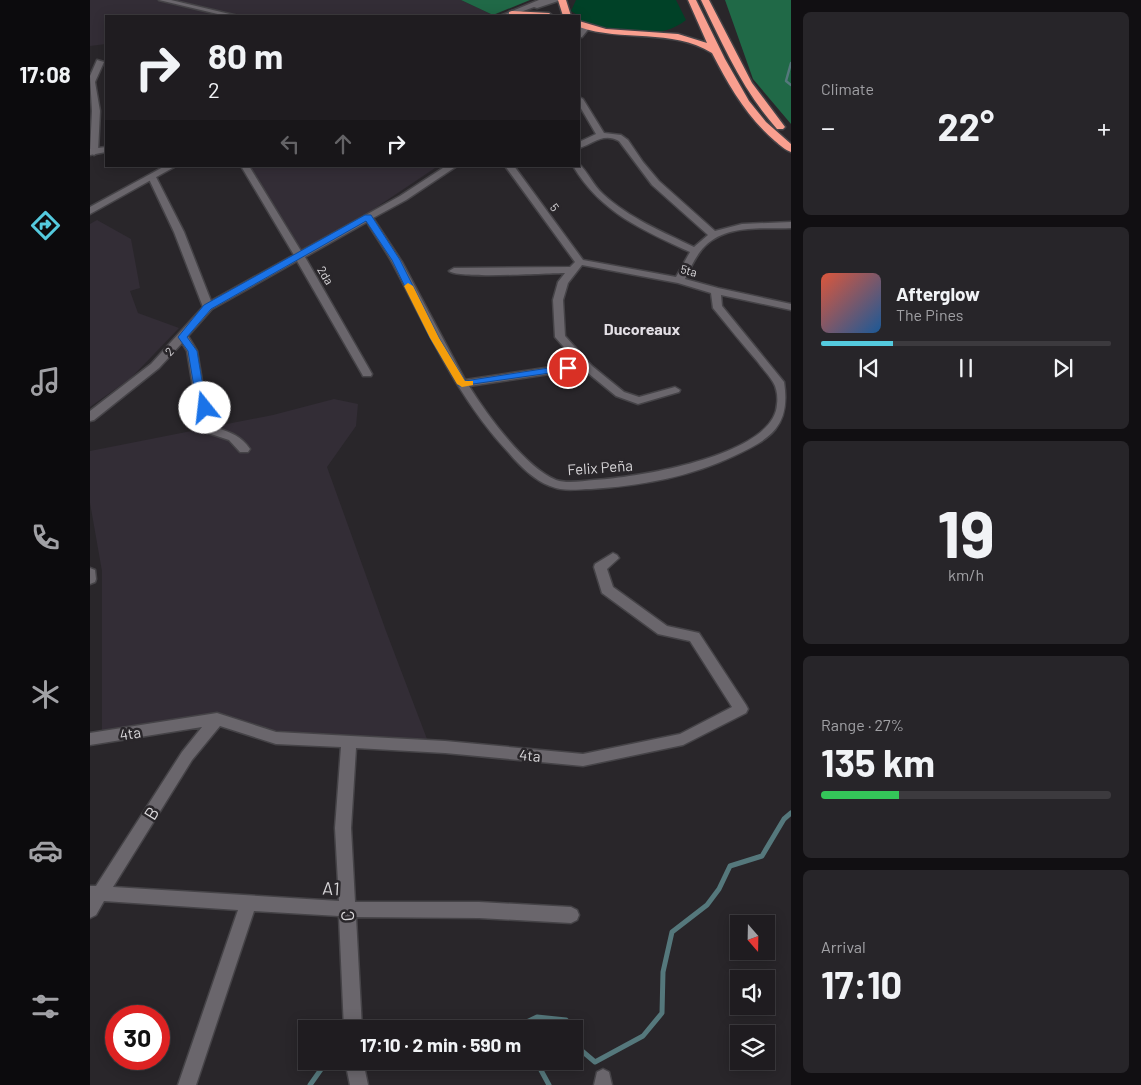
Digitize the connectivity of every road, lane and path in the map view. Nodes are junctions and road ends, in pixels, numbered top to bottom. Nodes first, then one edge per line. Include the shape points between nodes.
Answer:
1 (162, 0) edge
2 (545, 0) edge
3 (692, 0) edge
4 (562, 1) edge
5 (707, 4) edge
6 (718, 6) dead end
7 (522, 10) junction
8 (230, 15) edge
9 (508, 15) edge
10 (567, 15) edge
11 (700, 18) junction
12 (583, 25) edge
13 (684, 30) dead end
14 (722, 34) junction
15 (654, 35) junction
16 (717, 52) junction
17 (100, 62) dead end
18 (91, 82) edge
19 (92, 96) edge
20 (580, 101) edge
21 (601, 135) junction
22 (791, 137) edge
23 (580, 146) edge
24 (791, 149) edge
25 (105, 150) edge
26 (92, 152) edge
27 (170, 167) edge
28 (246, 167) edge
29 (452, 167) edge
30 (510, 167) edge
31 (578, 167) edge
32 (152, 177) junction
33 (90, 211) edge
34 (368, 217) junction
35 (791, 225) edge
36 (714, 235) junction
37 (696, 251) junction
38 (300, 256) junction
39 (576, 266) junction
40 (454, 271) dead end
41 (679, 280) junction
42 (716, 291) junction
43 (208, 307) junction
44 (791, 307) edge
45 (182, 337) junction
46 (585, 365) junction
47 (367, 374) dead end
48 (462, 384) junction
49 (675, 390) dead end
50 (90, 417) edge
51 (244, 449) dead end
52 (613, 558) dead end
53 (90, 573) edge
54 (90, 579) edge
55 (217, 719) junction
56 (90, 740) edge
57 (349, 743) junction
58 (95, 894) edge
59 (248, 904) junction
60 (346, 909) junction
61 (90, 910) edge
62 (571, 915) dead end
63 (352, 1020) edge
64 (356, 1070) edge
65 (188, 1085) edge
66 (360, 1085) edge

1 - 8 street
2 - 7 street
3 - 11 highway
4 - 7 street
4 - 10 highway
5 - 11 highway
5 - 14 highway
6 - 14 highway via 723,19
7 - 9 street
11 - 16 highway
12 - 15 highway
13 - 15 highway
14 - 22 highway via 758,100
15 - 16 highway via 693,40
16 - 24 highway via 755,116
17 - 18 street
18 - 19 street
19 - 26 street via 96,111
20 - 21 street
21 - 23 street
21 - 36 street via 618,137 630,146 646,173
25 - 26 street
27 - 32 street
28 - 38 street, 2da
29 - 34 street, 2
30 - 39 street, 5
31 - 37 street via 591,188 614,209
32 - 33 street
32 - 43 street via 179,232
34 - 38 street, 2
34 - 48 street, Felix Peña via 396,260 434,338
35 - 36 street via 745,227
36 - 37 street
37 - 41 street
38 - 43 street, 2
38 - 47 street, 2da
39 - 40 street, 5ta
39 - 41 street, 5ta
39 - 46 street via 564,282 558,300 558,322 560,337
41 - 42 street, 5ta
42 - 44 street, 5ta
42 - 48 street, Felix Peña via 717,306 779,382 784,410 781,421 772,430 722,458 664,475 604,484 556,484 538,474 508,446
43 - 45 street, 2
45 - 50 street, 2 via 155,366
45 - 51 street via 192,351 198,387 212,430 233,436
46 - 48 street
46 - 49 street via 614,390 638,400
52 - 57 street, 4ta via 600,568 608,590 664,630 694,637 741,709 683,739 582,760 445,747
53 - 54 street
55 - 56 street, 4ta
55 - 57 street, 4ta via 276,738
55 - 58 street, B via 187,756
57 - 60 street, C via 344,828
58 - 59 street, A1
58 - 61 street, B
59 - 60 street, A1
59 - 65 street
60 - 62 street, A1 via 479,910
60 - 63 street, C
64 - 66 street

